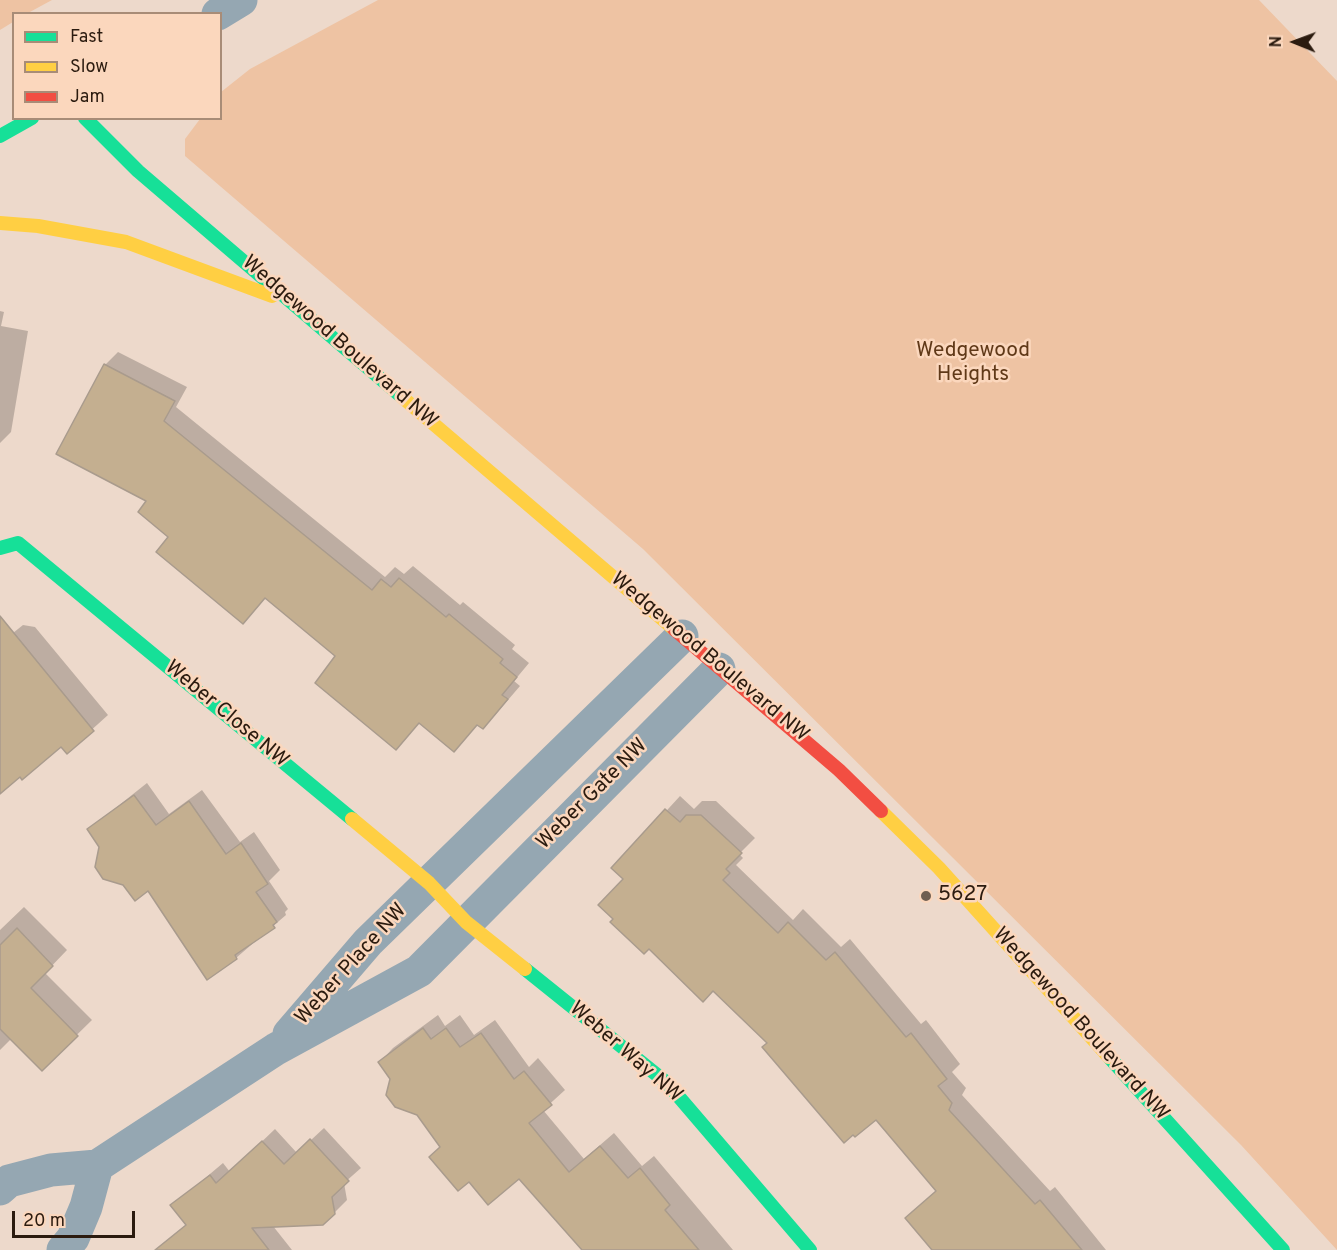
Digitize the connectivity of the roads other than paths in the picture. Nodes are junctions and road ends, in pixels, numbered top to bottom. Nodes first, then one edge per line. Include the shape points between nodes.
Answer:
1 (241, 0) edge
2 (221, 12) edge
3 (28, 120) edge
4 (87, 120) edge
5 (0, 136) edge
6 (0, 223) edge
7 (292, 304) junction
8 (0, 548) edge
9 (682, 636) junction
10 (719, 669) junction
11 (447, 902) junction
12 (276, 1049) junction
13 (97, 1166) junction
14 (0, 1189) edge
15 (63, 1250) edge
16 (810, 1250) edge
17 (1283, 1250) edge

1 - 2 street
3 - 5 street
4 - 7 street, Wedgewood Boulevard NW via 138,171
6 - 7 street via 126,242
7 - 9 street, Wedgewood Boulevard NW
8 - 11 street, Weber Close NW via 18,543
9 - 10 street, Wedgewood Boulevard NW
9 - 11 street
10 - 11 street, Weber Gate NW
10 - 17 street, Wedgewood Boulevard NW via 839,770 939,868
11 - 12 street, Weber Place NW via 368,942
11 - 12 street, Weber Place NW via 419,971
11 - 16 street, Weber Way NW via 667,1083
12 - 13 street, Weber Place NW
13 - 14 street, Weber Place NW via 51,1170 9,1181
13 - 15 street via 86,1207 73,1238

